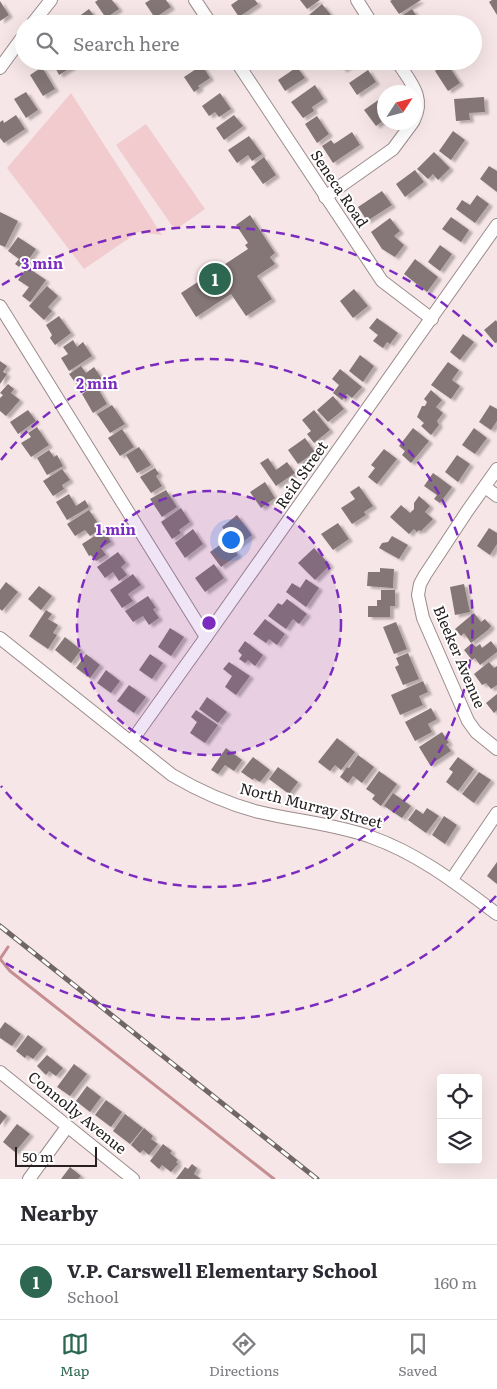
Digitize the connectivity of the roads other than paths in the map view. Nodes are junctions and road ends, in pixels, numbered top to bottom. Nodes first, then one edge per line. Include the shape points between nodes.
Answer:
1 (51, 0) edge
2 (195, 0) edge
3 (357, 0) edge
4 (39, 15) edge
5 (205, 15) edge
6 (366, 15) edge
7 (15, 47) edge
8 (0, 68) edge
9 (242, 70) edge
10 (403, 70) edge
11 (412, 85) edge
12 (407, 130) edge
13 (325, 197) junction
14 (497, 225) edge
15 (0, 306) edge
16 (432, 319) junction
17 (497, 469) edge
18 (485, 487) junction
19 (497, 496) edge
20 (0, 638) edge
21 (206, 638) junction
22 (131, 742) junction
23 (497, 749) edge
24 (497, 813) edge
25 (452, 880) junction
26 (497, 914) edge
27 (0, 1072) edge
28 (67, 1127) junction
29 (29, 1179) edge
30 (134, 1179) edge

1 - 4 street
2 - 5 street
3 - 6 street
7 - 8 street
9 - 13 street, Seneca Road
10 - 11 street
12 - 13 street via 393,149
13 - 16 street, Seneca Road via 382,281
14 - 16 street, Reid Street
15 - 21 street
16 - 21 street, Reid Street
17 - 18 street, Bleeker Avenue
18 - 19 street
18 - 23 street, Bleeker Avenue via 420,584 418,596 423,618 468,721
20 - 22 street, North Murray Street
21 - 22 street, Reid Street
22 - 25 street, North Murray Street via 172,775 198,790 258,812 370,837 402,850
24 - 25 street
25 - 26 street, North Murray Street
27 - 28 street, Connolly Avenue
28 - 29 street
28 - 30 street, Connolly Avenue

